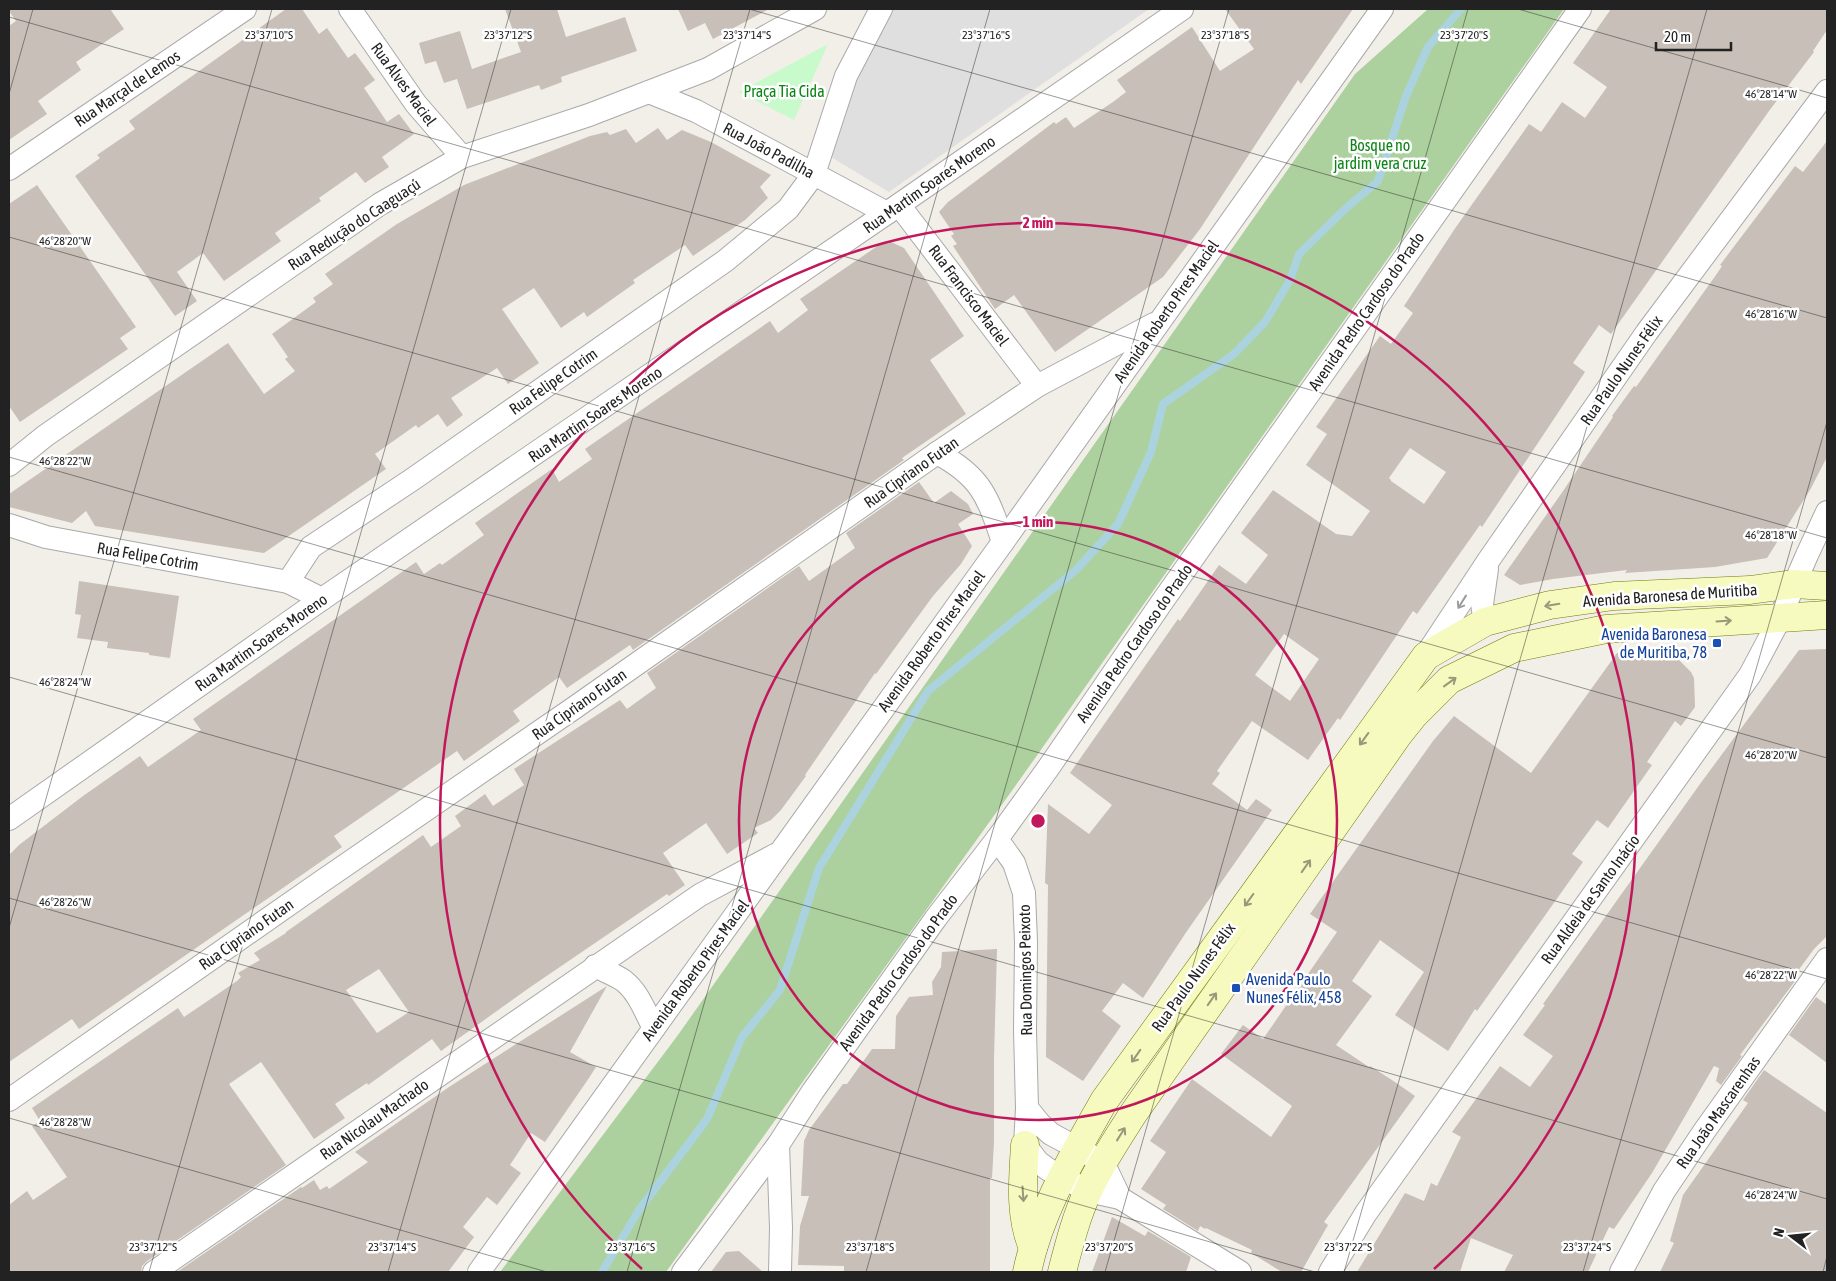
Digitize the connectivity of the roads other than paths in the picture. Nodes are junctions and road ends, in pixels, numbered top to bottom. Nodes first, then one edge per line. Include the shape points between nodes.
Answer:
1 (245, 9) edge
2 (350, 9) edge
3 (815, 9) edge
4 (881, 9) edge
5 (1182, 9) edge
6 (1382, 9) edge
7 (1580, 9) edge
8 (1827, 91) edge
9 (648, 92) junction
10 (462, 157) junction
11 (9, 169) edge
12 (814, 174) junction
13 (893, 209) junction
14 (1158, 322) junction
15 (1038, 386) junction
16 (937, 454) junction
17 (9, 465) edge
18 (1827, 512) edge
19 (9, 525) edge
20 (1003, 542) junction
21 (1488, 561) junction
22 (288, 582) junction
23 (1794, 584) junction
24 (1827, 586) edge
25 (322, 599) junction
26 (1827, 615) edge
27 (1780, 618) junction
28 (1485, 622) junction
29 (1426, 656) junction
30 (1403, 707) junction
31 (9, 819) edge
32 (997, 839) junction
33 (779, 854) junction
34 (1827, 959) edge
35 (595, 966) junction
36 (654, 1028) junction
37 (9, 1100) edge
38 (1027, 1108) junction
39 (778, 1145) junction
40 (1025, 1145) junction
41 (1077, 1148) junction
42 (1103, 1162) junction
43 (1062, 1177) junction
44 (1088, 1191) junction
45 (1120, 1198) junction
46 (1030, 1260) edge
47 (154, 1272) edge
48 (479, 1272) edge
49 (683, 1272) edge
50 (780, 1272) edge
51 (1062, 1272) edge
52 (1240, 1272) edge
53 (1330, 1272) edge
54 (1622, 1272) edge

1 - 11 street, Rua Marçal de Lemos
2 - 10 street, Rua Alves Maciel via 416,104
3 - 9 street, Rua Redução do Caaguaçú via 708,69
4 - 12 street, Rua Felipe Cotrim via 846,76
5 - 13 street, Rua Martim Soares Moreno
6 - 14 street, Avenida Roberto Pires Maciel
7 - 32 street, Avenida Pedro Cardoso do Prado
8 - 21 street, Rua Paulo Nunes Félix via 1647,332
9 - 10 street, Rua Redução do Caaguaçú via 590,115
9 - 12 street, Rua João Padilha via 696,112
10 - 17 street, Rua Redução do Caaguaçú via 380,204 53,430
12 - 13 street, Rua João Padilha
12 - 22 street, Rua Felipe Cotrim via 788,209 725,261 413,480 311,547
13 - 15 street, Rua Francisco Maciel
13 - 25 street, Rua Martim Soares Moreno
14 - 15 street, Rua Cipriano Futan
14 - 20 street, Avenida Roberto Pires Maciel
15 - 16 street, Rua Cipriano Futan
16 - 20 street via 968,473 985,492
16 - 37 street, Rua Cipriano Futan
18 - 23 street, Rua Aldeia de Santo Inácio
19 - 22 street, Rua Felipe Cotrim via 46,537
20 - 33 street, Avenida Roberto Pires Maciel
21 - 28 street via 1482,604
21 -> 29 street, Rua Paulo Nunes Félix
22 - 25 street, Rua Felipe Cotrim
23 - 24 main road, Avenida Baronesa de Muritiba
23 - 27 street, Rua Aldeia de Santo Inácio
23 -> 28 main road, Avenida Baronesa de Muritiba via 1750,590 1614,596 1550,605
25 - 31 street, Rua Martim Soares Moreno
26 - 27 main road, Avenida Baronesa de Muritiba
30 -> 27 main road, Avenida Baronesa de Muritiba via 1514,648 1606,630
27 - 53 street, Rua Aldeia de Santo Inácio via 1750,675 1366,1213
28 - 29 main road, Avenida Baronesa de Muritiba
29 - 30 main road, Avenida Baronesa de Muritiba
30 -> 41 main road, Rua Paulo Nunes Félix via 1104,1101
42 -> 30 main road, Rua Paulo Nunes Félix
32 - 38 street, Rua Domingos Peixoto via 1014,863 1024,893
32 - 39 street, Avenida Pedro Cardoso do Prado via 936,918 818,1083
33 - 35 street, Rua Nicolau Machado via 700,895
33 - 36 street, Avenida Roberto Pires Maciel
34 - 54 street, Rua João Mascarenhas via 1664,1191
35 - 36 street via 632,989
35 - 47 street, Rua Nicolau Machado
36 - 48 street, Avenida Roberto Pires Maciel
38 - 40 street, Rua Domingos Peixoto
38 - 41 street via 1044,1129
39 - 49 street, Avenida Pedro Cardoso do Prado
39 - 50 street
40 - 43 street via 1038,1162
40 -> 46 main road via 1022,1186
41 - 42 street
41 - 43 main road, Rua Paulo Nunes Félix
42 - 44 main road, Rua Paulo Nunes Félix
42 - 45 street
43 - 44 street
43 - 46 main road, Rua Paulo Nunes Félix via 1046,1211
44 - 45 street
44 - 51 main road, Rua Paulo Nunes Félix
45 - 52 street

